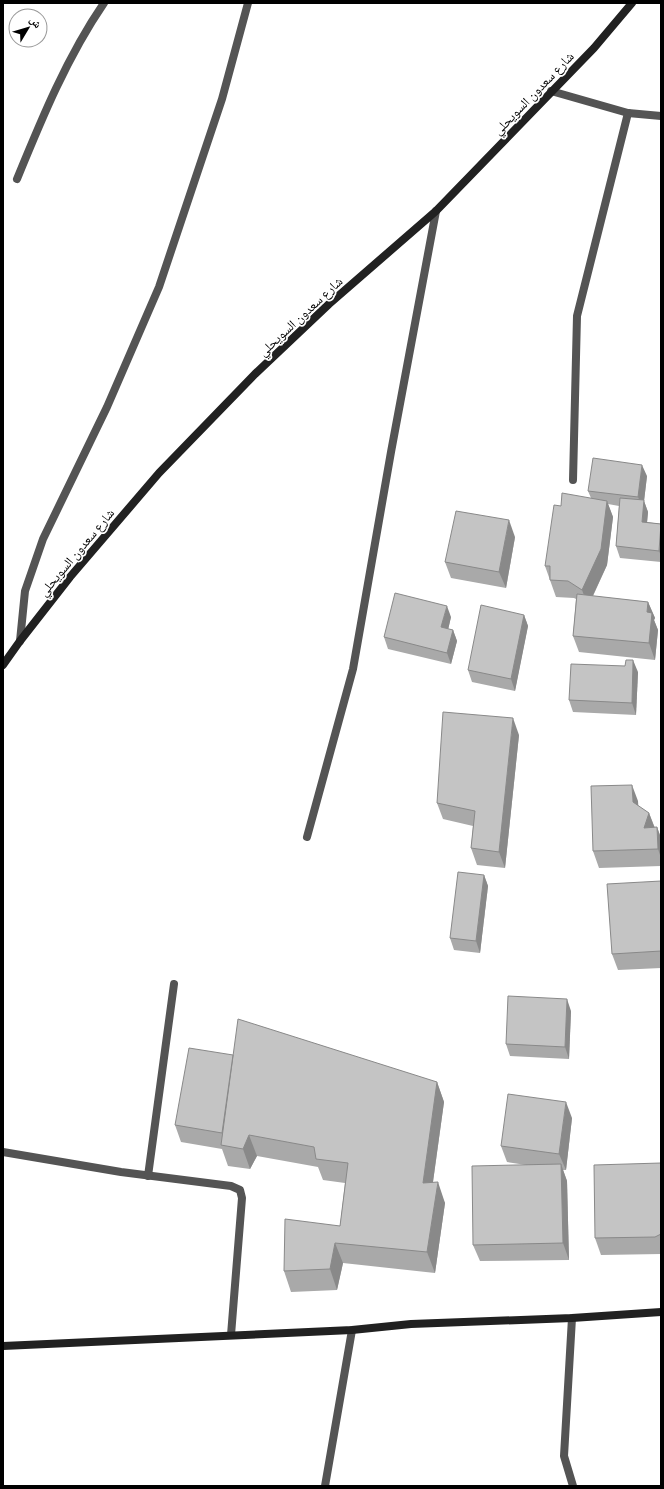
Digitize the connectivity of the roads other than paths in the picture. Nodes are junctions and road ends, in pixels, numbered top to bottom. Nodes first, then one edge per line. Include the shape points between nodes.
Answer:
1 (104, 3) edge
2 (248, 3) edge
3 (632, 3) edge
4 (551, 91) junction
5 (628, 113) junction
6 (661, 116) edge
7 (17, 179) dead end
8 (436, 211) junction
9 (573, 480) dead end
10 (20, 641) junction
11 (3, 665) edge
12 (307, 837) dead end
13 (174, 984) dead end
14 (3, 1152) edge
15 (148, 1176) junction
16 (661, 1312) edge
17 (572, 1318) junction
18 (352, 1330) junction
19 (231, 1335) junction
20 (3, 1346) edge
21 (325, 1486) edge
22 (572, 1486) edge

1 - 7 street via 89,25 54,90
2 - 10 street via 222,99 159,287 107,407 43,540 25,591
3 - 4 main road, شارع سعدون السويحلي via 594,48
4 - 5 street
4 - 8 main road, شارع سعدون السويحلي
5 - 6 street
5 - 9 street via 577,316
8 - 10 main road, شارع سعدون السويحلي via 329,304 255,374 159,473 70,577
8 - 12 street via 390,452 353,669
10 - 11 main road, شارع سعدون السويحلي
13 - 15 street
14 - 15 street
15 - 19 street via 231,1186 240,1190 242,1198
16 - 17 main road
17 - 18 main road via 411,1324
17 - 22 street via 564,1456
18 - 19 main road
18 - 21 street
19 - 20 main road via 108,1343

